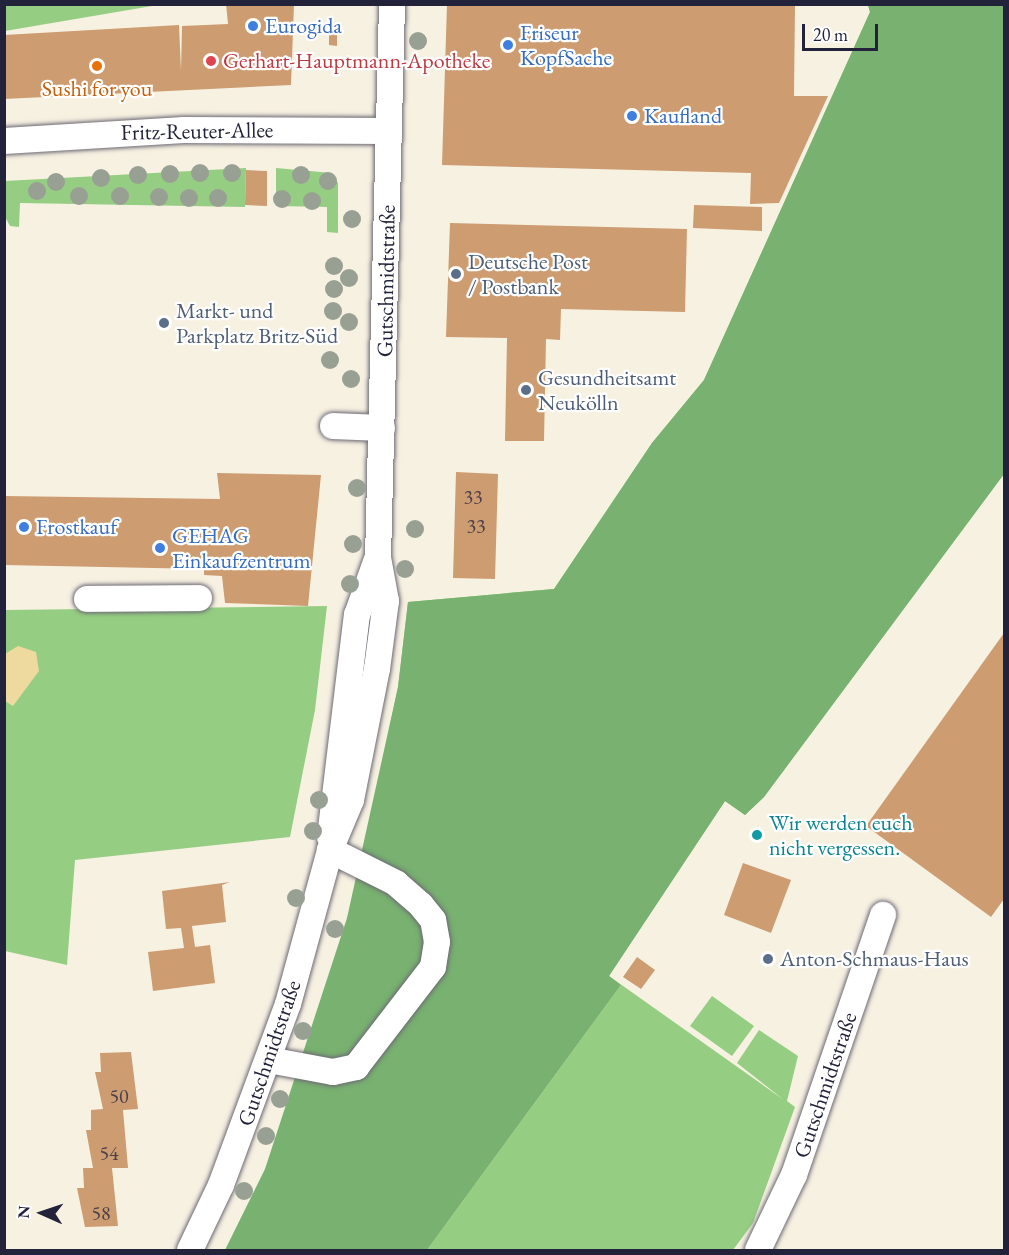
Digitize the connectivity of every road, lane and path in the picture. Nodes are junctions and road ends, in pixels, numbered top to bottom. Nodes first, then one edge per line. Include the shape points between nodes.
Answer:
1 (392, 4) edge
2 (389, 131) junction
3 (4, 141) edge
4 (333, 426) dead end
5 (382, 428) junction
6 (200, 598) dead end
7 (87, 599) dead end
8 (330, 850) junction
9 (883, 915) dead end
10 (269, 1060) junction
11 (190, 1251) edge
12 (758, 1251) edge

1 - 2 street, Gutschmidtstraße
2 - 3 street, Fritz-Reuter-Allee via 184,130
2 - 5 street, Gutschmidtstraße
4 - 5 street
5 - 8 street, Gutschmidtstraße via 378,558 386,601 351,800
6 - 7 street
8 - 10 street, Gutschmidtstraße
8 - 10 street via 396,883 421,905 433,920 438,942 433,967 356,1067 333,1072
9 - 12 street, Gutschmidtstraße via 794,1175
10 - 11 street, Gutschmidtstraße

